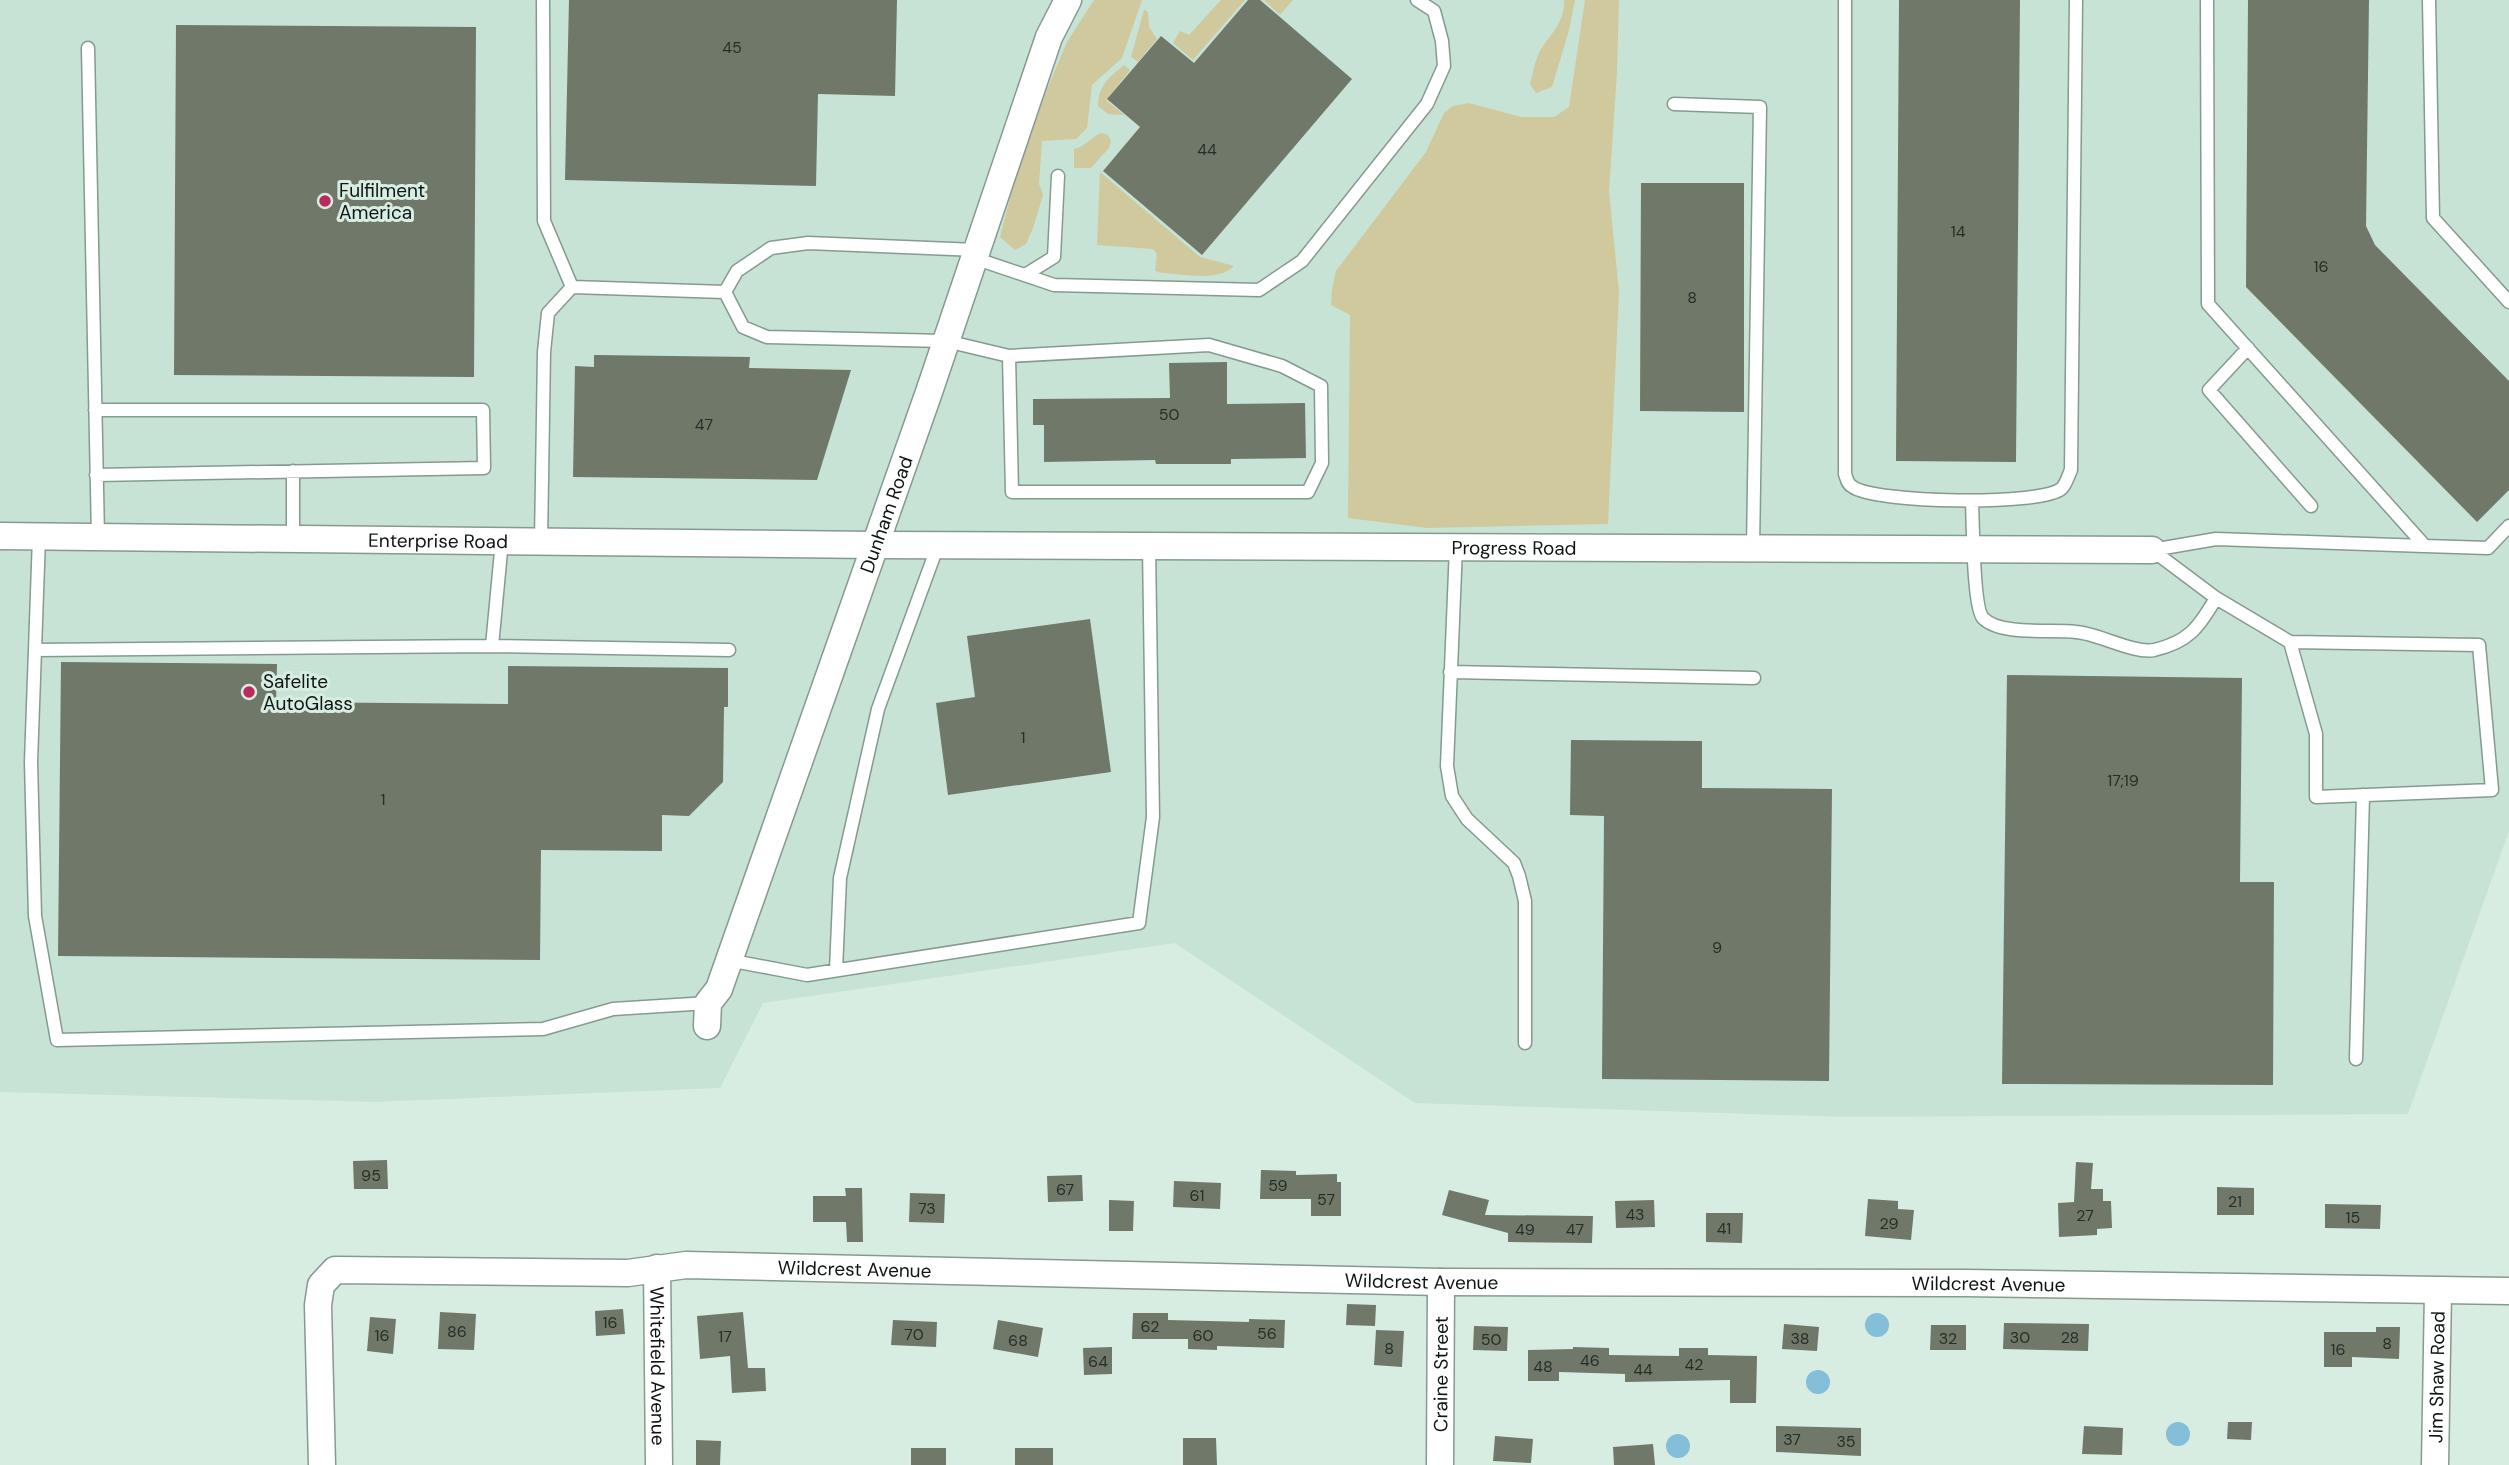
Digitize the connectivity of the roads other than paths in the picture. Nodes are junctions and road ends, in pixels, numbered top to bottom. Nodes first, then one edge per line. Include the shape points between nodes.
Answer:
1 (543, 0) edge
2 (1068, 0) edge
3 (1417, 0) edge
4 (1845, 0) edge
5 (2076, 0) edge
6 (2207, 0) edge
7 (2429, 0) edge
8 (88, 48) dead end
9 (1674, 104) dead end
10 (1058, 176) dead end
11 (975, 254) junction
12 (1025, 275) junction
13 (572, 286) junction
14 (725, 292) junction
15 (2509, 302) edge
16 (946, 341) junction
17 (2248, 348) junction
18 (1009, 356) junction
19 (95, 410) junction
20 (293, 471) junction
21 (96, 475) junction
22 (1972, 502) junction
23 (2311, 506) dead end
24 (2509, 526) edge
25 (0, 536) edge
26 (39, 537) junction
27 (98, 537) junction
28 (293, 539) junction
29 (502, 541) junction
30 (541, 542) junction
31 (874, 545) junction
32 (938, 545) junction
33 (1149, 546) junction
34 (2425, 546) junction
35 (1456, 547) junction
36 (1753, 548) junction
37 (1975, 549) junction
38 (2152, 550) junction
39 (2216, 597) junction
40 (2290, 642) junction
41 (492, 646) junction
42 (35, 650) junction
43 (729, 650) dead end
44 (1450, 672) junction
45 (1754, 678) dead end
46 (2363, 795) junction
47 (728, 960) junction
48 (836, 970) junction
49 (707, 1014) joint
50 (1525, 1043) dead end
51 (2356, 1059) dead end
52 (657, 1268) junction
53 (1441, 1282) junction
54 (2438, 1290) junction
55 (2509, 1291) edge
56 (322, 1465) edge
57 (659, 1465) edge
58 (1440, 1465) edge
59 (2435, 1465) edge

1 - 13 lane via 544,221
2 - 11 street, Dunham Road via 1049,37
3 - 12 lane via 1434,11 1442,41 1444,66 1437,87 1302,261 1259,290 1054,285
4 - 22 lane via 1847,482 1854,489 1874,494
5 - 22 lane via 2071,470 2063,488 2048,495
6 - 17 lane via 2208,304
7 - 15 lane via 2433,218
8 - 19 lane
9 - 36 lane via 1760,107
10 - 12 lane via 1054,257
11 - 12 lane
11 - 14 lane via 808,243 771,248 737,271
11 - 16 street, Dunham Road
13 - 14 lane
13 - 30 lane via 548,313
14 - 16 lane via 743,327 767,337
16 - 18 lane
16 - 31 street, Dunham Road
17 - 23 lane via 2209,390
17 - 34 lane
18 - 18 lane via 1012,492 1308,492 1322,463 1321,386 1282,366 1209,345
19 - 20 lane via 482,410 484,468
19 - 21 lane
20 - 21 lane
20 - 28 lane
21 - 27 lane
22 - 37 lane
24 - 34 lane via 2488,548
25 - 26 street, Enterprise Road
26 - 27 street, Enterprise Road
26 - 42 lane
27 - 28 street, Enterprise Road
28 - 29 street, Enterprise Road
29 - 30 street, Enterprise Road
29 - 41 lane
30 - 31 street, Enterprise Road
31 - 32 street, Progress Road
31 - 47 street, Dunham Road
32 - 33 street, Progress Road
32 - 48 lane via 878,709 840,878
33 - 35 street, Progress Road
33 - 48 lane via 1153,817 1139,923
34 - 38 lane via 2216,539
35 - 36 street, Progress Road
35 - 44 lane
36 - 37 street, Progress Road
37 - 38 street, Progress Road
37 - 39 lane via 1976,601 1982,617 1996,627 2079,632 2151,651 2178,642 2200,626
38 - 39 lane
39 - 40 lane
40 - 46 lane via 2316,733 2316,797
40 - 46 lane via 2479,645 2492,790
41 - 42 lane
41 - 43 lane
42 - 49 lane via 31,762 35,916 57,1040 543,1029 613,1009
44 - 45 lane
44 - 50 lane via 1447,766 1452,796 1467,819 1514,863 1525,901
46 - 51 lane
47 - 48 lane via 807,975
47 - 49 street, Dunham Road
52 - 53 street, Wildcrest Avenue via 686,1265
52 - 56 street, Wildcrest Avenue via 628,1273 335,1270 321,1285 318,1305
52 - 57 street, Whitefield Avenue
53 - 54 street, Wildcrest Avenue
53 - 58 street, Craine Street
54 - 55 street, Wildcrest Avenue
54 - 59 street, Jim Shaw Road

